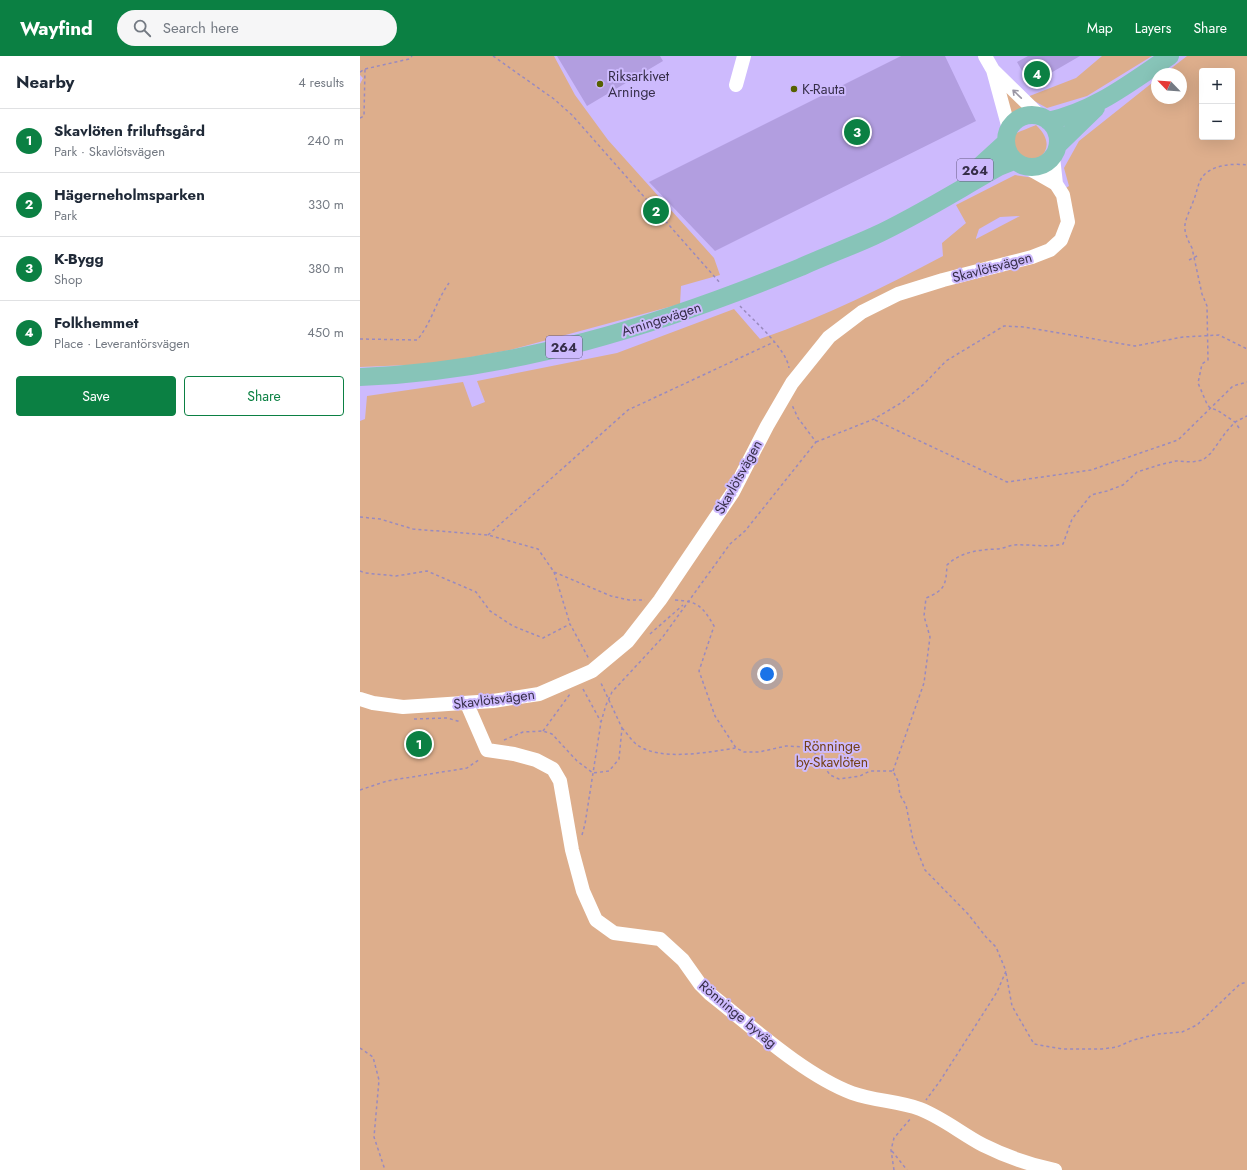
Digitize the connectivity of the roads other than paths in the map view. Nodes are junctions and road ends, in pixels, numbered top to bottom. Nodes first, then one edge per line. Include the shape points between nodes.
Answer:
1 (744, 56) edge
2 (985, 56) edge
3 (1170, 56) edge
4 (993, 70) junction
5 (736, 85) dead end
6 (1102, 102) junction
7 (1044, 119) junction
8 (1007, 136) junction
9 (1055, 151) junction
10 (1021, 164) junction
11 (1056, 184) junction
12 (944, 198) junction
13 (360, 377) edge
14 (360, 699) edge
15 (467, 704) junction
16 (1055, 1170) edge

1 - 5 street
2 - 4 street
3 - 6 main road, 264
7 -> 4 street
4 - 8 street
6 - 7 main road, 264 via 1061,118
6 - 9 main road, 264
7 - 8 main road, 264 via 1032,115 1023,117 1015,121
7 - 9 main road via 1056,131
8 - 10 main road, 264 via 1008,154
8 - 12 main road, Arningevägen / 264
9 - 10 main road, 264 via 1041,166
9 - 11 street, Skavlötsvägen
10 - 11 street
10 - 12 main road, Arningevägen / 264 via 999,167
11 - 15 street, Skavlötsvägen via 1065,203 1068,222 1061,240 1050,250 898,294 862,312 829,337 792,383 733,492 660,600 628,641 592,671 539,694
12 - 13 main road, Arningevägen / 264 via 874,236 768,280 695,308 601,338 524,357 400,375
14 - 15 street, Skavlötsvägen via 403,707
15 - 16 street, Rönninge byväg via 488,750 536,760 553,769 560,781 571,848 583,891 596,920 614,933 660,940 683,960 710,994 780,1049 830,1083 853,1093 919,1109 983,1145

